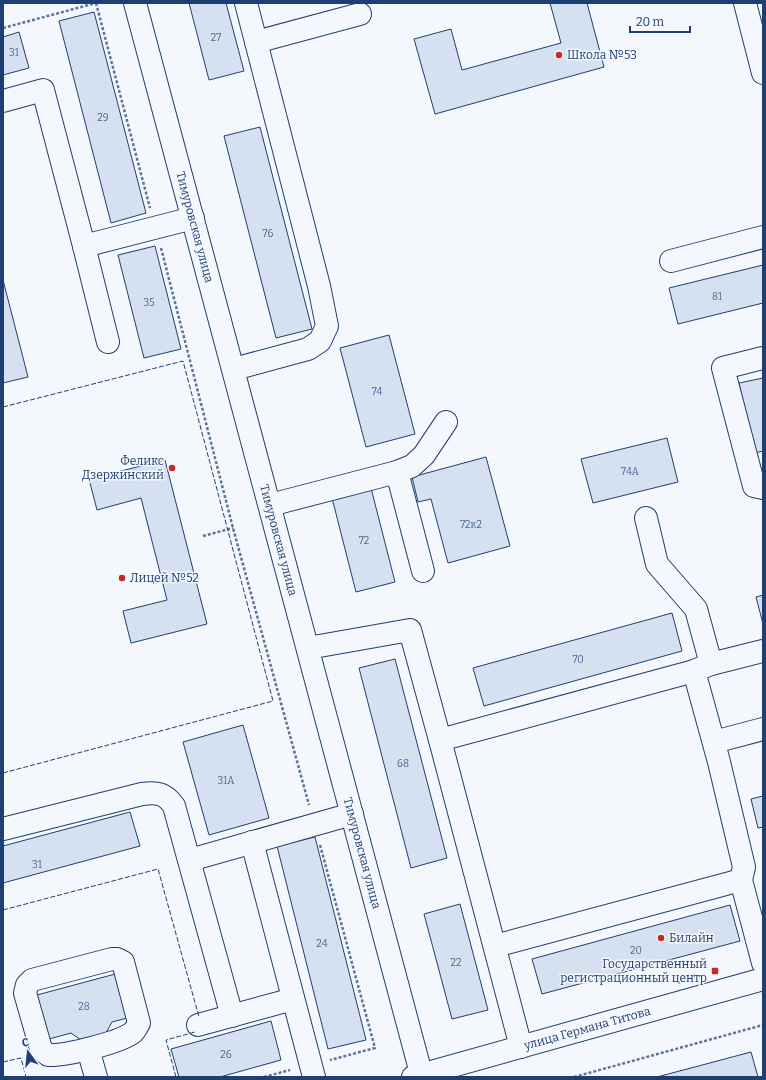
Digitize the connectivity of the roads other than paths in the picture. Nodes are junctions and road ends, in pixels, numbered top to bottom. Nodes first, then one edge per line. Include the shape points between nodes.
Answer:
1 (136, 3) edge
2 (246, 3) edge
3 (745, 3) edge
4 (360, 14) dead end
5 (256, 42) junction
6 (763, 73) edge
7 (3, 101) edge
8 (193, 218) junction
9 (763, 237) edge
10 (84, 246) junction
11 (671, 261) dead end
12 (108, 342) dead end
13 (763, 358) edge
14 (234, 369) junction
15 (446, 422) dead end
16 (397, 472) junction
17 (763, 488) edge
18 (270, 505) junction
19 (646, 518) dead end
20 (423, 571) dead end
21 (308, 648) junction
22 (763, 651) edge
23 (703, 668) junction
24 (763, 729) edge
25 (440, 740) junction
26 (714, 742) junction
27 (352, 814) junction
28 (3, 829) edge
29 (252, 842) junction
30 (190, 860) junction
31 (741, 880) junction
32 (495, 946) junction
33 (763, 963) edge
34 (763, 979) edge
35 (293, 1000) junction
36 (232, 1016) junction
37 (198, 1025) dead end
38 (521, 1047) junction
39 (88, 1049) junction
40 (419, 1076) edge
41 (96, 1077) edge
42 (314, 1077) edge

1 - 8 street, Тимуровская улица
2 - 5 street
3 - 6 street
4 - 5 street
5 - 14 street via 320,286 327,326 320,341 308,349
7 - 10 street via 43,90
8 - 10 street
8 - 14 street, Тимуровская улица
9 - 11 street
10 - 12 street
13 - 17 street via 723,368 754,486
14 - 18 street, Тимуровская улица
15 - 16 street via 424,455 412,466
16 - 18 street
16 - 20 street
18 - 21 street, Тимуровская улица
19 - 23 street via 657,564 696,609
21 - 25 street via 410,630
21 - 27 street, Тимуровская улица
22 - 23 street
23 - 25 street
23 - 26 street
24 - 26 street
25 - 32 street
26 - 31 street via 744,867
27 - 29 street
27 - 40 street, Тимуровская улица
28 - 30 street via 142,794 155,793 169,798 174,806
29 - 30 street
29 - 35 street
30 - 36 street
31 - 32 street
31 - 33 street
32 - 38 street
34 - 38 street, улица Германа Титова
35 - 36 street
35 - 42 street
36 - 37 street
38 - 40 street, улица Германа Титова
39 - 39 street via 56,1055 48,1055 42,1049 26,993 27,985 32,980 117,959 123,962 139,1023 133,1032 122,1038
39 - 41 street

